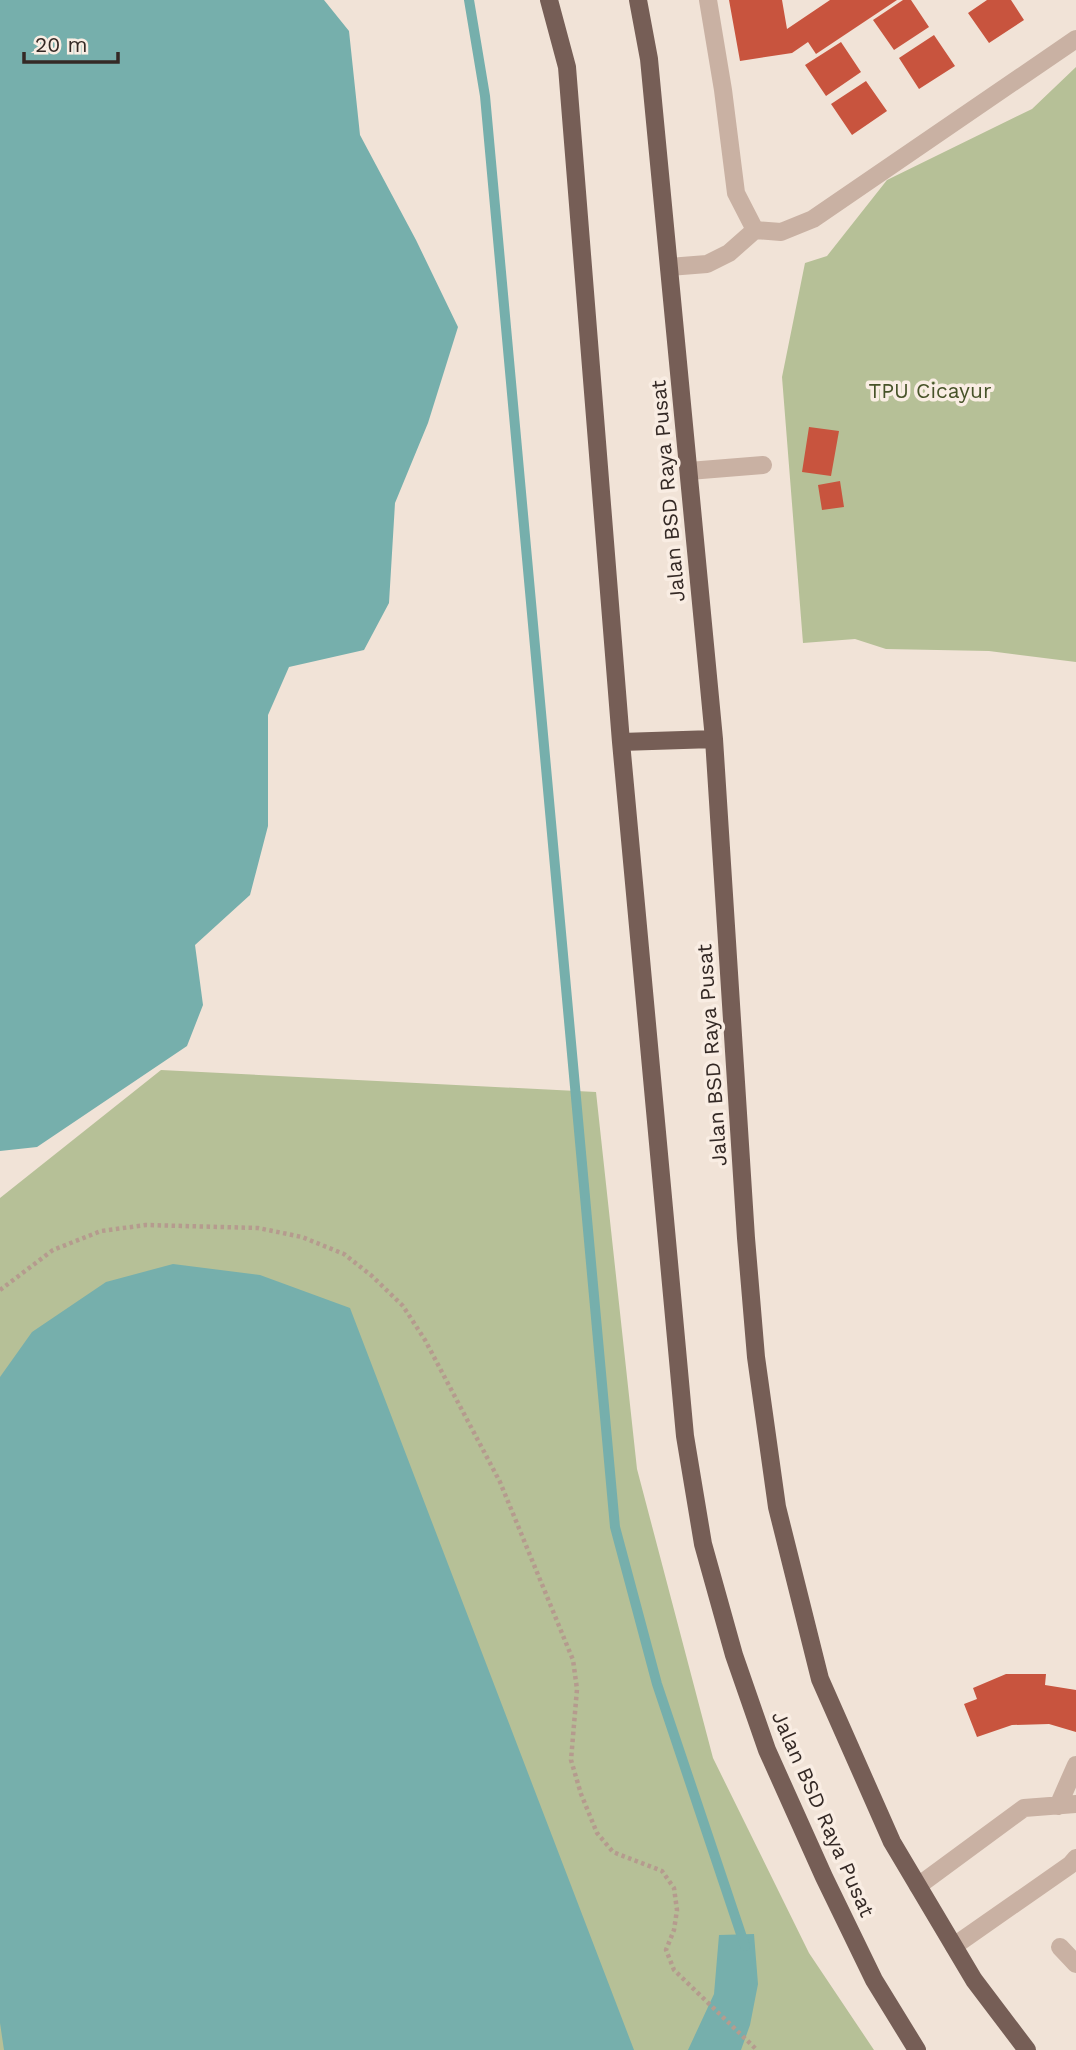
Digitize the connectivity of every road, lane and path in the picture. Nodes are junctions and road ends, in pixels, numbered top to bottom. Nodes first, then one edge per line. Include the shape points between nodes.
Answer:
1 (549, 0) edge
2 (638, 0) edge
3 (708, 0) edge
4 (1076, 39) edge
5 (755, 230) junction
6 (669, 267) junction
7 (763, 465) dead end
8 (689, 471) junction
9 (714, 739) junction
10 (621, 742) junction
11 (0, 1290) edge
12 (1076, 1765) edge
13 (1067, 1805) edge
14 (1076, 1858) edge
15 (918, 1886) junction
16 (954, 1946) junction
17 (1060, 1947) dead end
18 (1076, 1964) edge
19 (756, 2050) edge
20 (917, 2050) edge
21 (1027, 2050) edge

1 - 10 main road, Jalan BSD Raya Pusat via 567,67
2 - 6 main road, Jalan BSD Raya Pusat via 649,59
3 - 5 street via 736,193
4 - 5 street via 813,219 781,232
5 - 6 street via 729,253 707,264
6 - 8 main road, Jalan BSD Raya Pusat
7 - 8 street
8 - 9 main road, Jalan BSD Raya Pusat
9 - 10 main road
9 - 15 main road, Jalan BSD Raya Pusat via 747,1251 777,1507 820,1679 892,1842
10 - 20 main road, Jalan BSD Raya Pusat via 684,1436 703,1544 767,1750 874,1980
11 - 19 path via 53,1250 100,1231 146,1225 246,1228 302,1237 344,1254 403,1306 500,1482 573,1660 577,1689 571,1760 597,1833 613,1852 662,1871 674,1888 677,1910 666,1950 674,1970
12 - 13 street
13 - 15 street via 1024,1808
14 - 16 street
15 - 16 main road, Jalan BSD Raya Pusat
16 - 21 main road, Jalan BSD Raya Pusat
17 - 18 street

